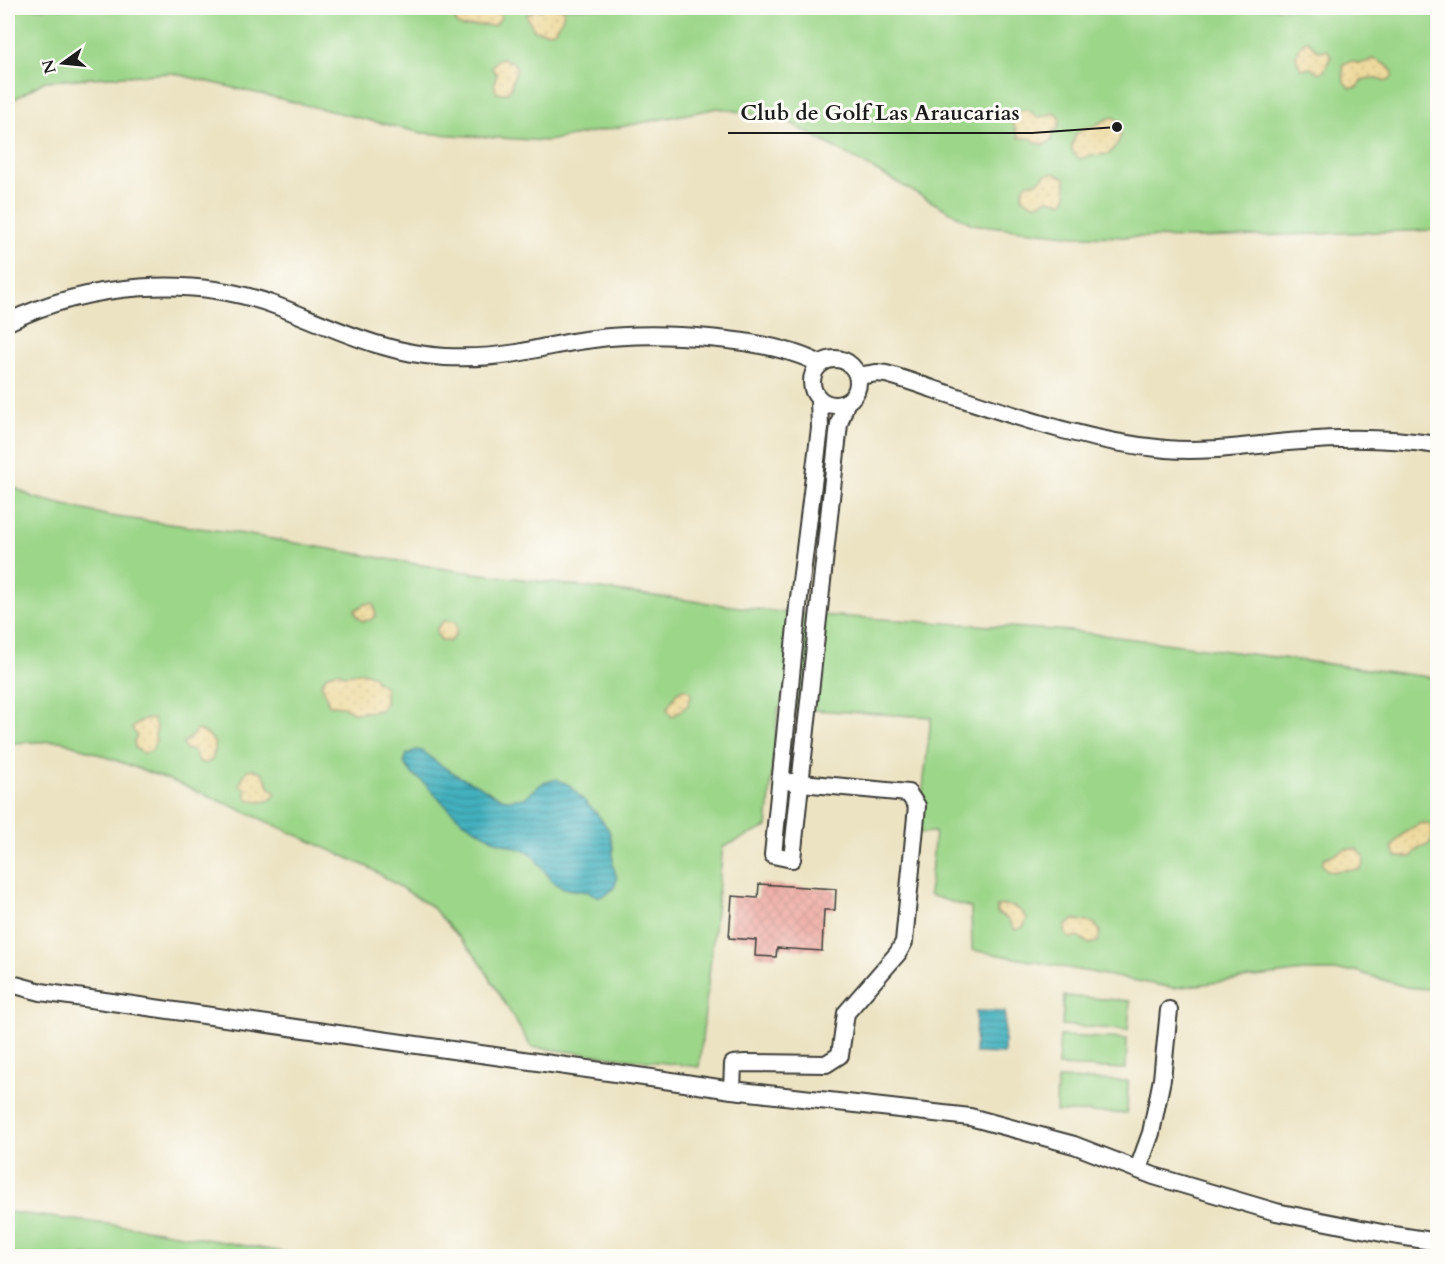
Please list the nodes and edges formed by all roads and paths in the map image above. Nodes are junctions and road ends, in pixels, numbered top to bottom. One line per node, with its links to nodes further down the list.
1 (8, 322): 2 (street)
2 (820, 364): 3 (street); 4 (street)
3 (858, 376): 5 (street); 6 (street)
4 (819, 399): 5 (street); 7 (street)
5 (846, 403): 8 (street)
6 (1437, 445)
7 (798, 606): 8 (street); 9 (street)
8 (819, 609): 10 (street)
9 (780, 781): 10 (street); 10 (street)
10 (800, 783): 13 (street)
11 (8, 982): 13 (street)
12 (1169, 1010): 14 (street)
13 (732, 1090): 14 (street)
14 (1138, 1169): 15 (street)
15 (1437, 1242)

